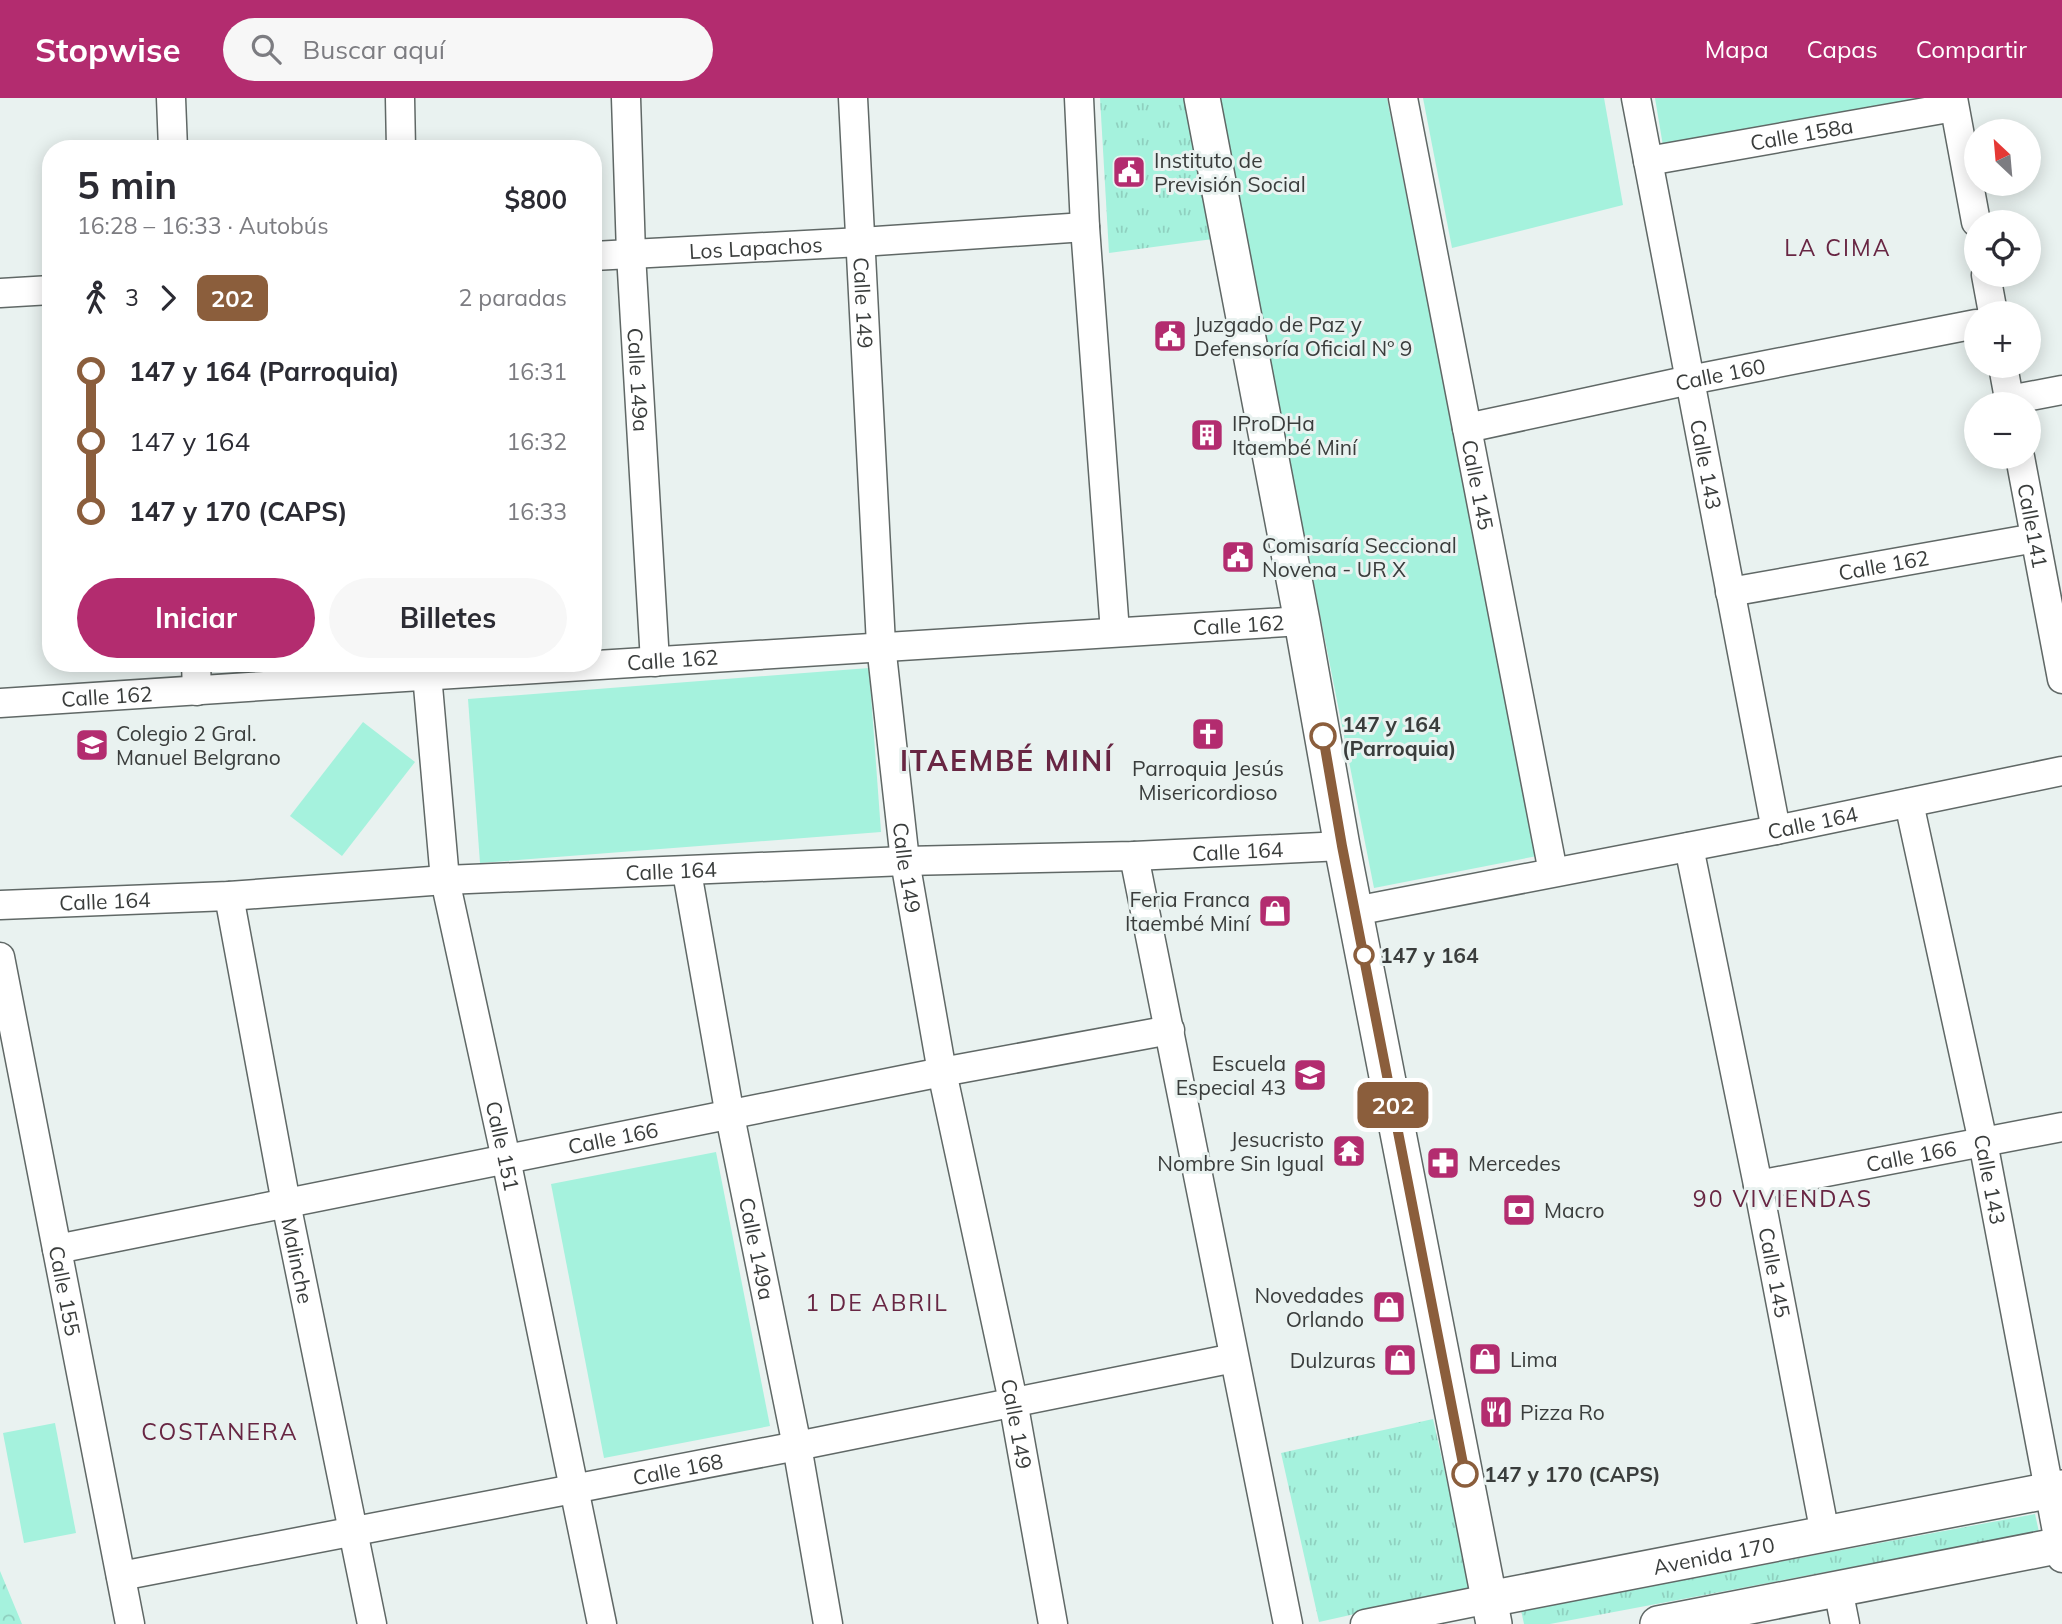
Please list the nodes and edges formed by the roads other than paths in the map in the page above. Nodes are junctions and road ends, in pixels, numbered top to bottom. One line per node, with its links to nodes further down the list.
1 (171, 98): 10 (street)
2 (400, 98): 11 (street)
3 (626, 98): 16 (street, Calle 149a)
4 (853, 98): 15 (street, Calle 149)
5 (1079, 98): 14 (street)
6 (1202, 98): 28 (main road)
7 (1403, 98): 24 (street, Calle 145)
8 (1636, 98): 12 (street, Calle 143)
9 (1953, 102): 12 (street, Calle 158a); 13 (street)
10 (173, 140)
11 (401, 140)
12 (1648, 161): 21 (street, Calle 143)
13 (1974, 210)
14 (1085, 227): 15 (street, Los Lapachos); 29 (street)
15 (861, 242): 16 (street, Los Lapachos); 30 (street, Calle 149)
16 (631, 254): 17 (street, Los Lapachos); 31 (street, Calle 149a)
17 (602, 256)
18 (42, 291): 19 (street)
19 (0, 293)
20 (1964, 326): 21 (street, Calle 160)
21 (1690, 380): 24 (street, Calle 160); 27 (street, Calle 143)
22 (2062, 390): 23 (street)
23 (2041, 395)
24 (1467, 428): 46 (street, Calle 145)
25 (2022, 469): 26 (street, Calle141)
26 (2035, 538): 27 (street, Calle 162); 36 (street, Calle141)
27 (1730, 592): 40 (street, Calle 143)
28 (1302, 621): 29 (street, Calle 162); 41 (main road)
29 (1115, 632): 30 (street, Calle 162)
30 (881, 645): 31 (street, Calle 162); 44 (street, Calle 149)
31 (655, 662): 32 (street, Calle 162)
32 (602, 664)
33 (361, 672): 35 (street, Calle 162)
34 (426, 672): 47 (street, Calle 151)
35 (197, 677): 37 (street, Calle 162)
36 (2062, 679)
37 (0, 703)
38 (2062, 771): 39 (street, Calle 164)
39 (1909, 803): 40 (street, Calle 164); 56 (street, Calle 143)
40 (1776, 830): 42 (street, Calle 164)
41 (1342, 846): 43 (street, Calle 164); 50 (main road)
42 (1689, 847): 46 (street, Calle 164); 58 (street, Calle 145)
43 (1134, 856): 44 (street, Calle 164); 52 (street)
44 (905, 861): 45 (street, Calle 164); 53 (street, Calle 149)
45 (687, 872): 47 (street, Calle 164); 54 (street, Calle 149a)
46 (1553, 872): 50 (street, Calle 164)
47 (445, 880): 48 (street, Calle 164); 57 (street, Calle 151)
48 (229, 896): 49 (street, Calle 164); 59 (street, Malinche)
49 (0, 905)
50 (1355, 911): 71 (main road)
51 (0, 957): 60 (street, Calle 155)
52 (1170, 1030): 53 (street, Calle 166); 61 (street)
53 (942, 1072): 54 (street, Calle 166); 62 (street, Calle 149)
54 (730, 1116): 57 (street, Calle 166); 63 (street, Calle 149a)
55 (2062, 1127): 56 (street, Calle 166)
56 (1983, 1142): 58 (street, Calle 166); 65 (street, Calle 143)
57 (506, 1160): 59 (street, Calle 166); 64 (street, Calle 151)
58 (1758, 1185): 67 (street, Calle 145)
59 (286, 1203): 60 (street, Calle 166); 66 (street, Malinche)
60 (57, 1249): 69 (street, Calle 155)
61 (1234, 1358): 62 (street, Calle 168); 77 (street)
62 (1013, 1401): 63 (street, Calle 168); 76 (street, Calle 149)
63 (797, 1446): 64 (street, Calle 168); 75 (street, Calle 149a)
64 (575, 1488): 66 (street, Calle 168); 74 (street, Calle 151)
65 (2056, 1490): 67 (main road, Avenida 170); 68 (street, Calle 143)
66 (354, 1532): 69 (street, Calle 168); 73 (street, Malinche)
67 (1825, 1534): 71 (main road, Avenida 170)
68 (2061, 1550): 70 (main road)
69 (121, 1576): 72 (street, Calle 155)
70 (1838, 1589): 79 (main road); 80 (street)
71 (1492, 1612): 78 (street, Avenida 170)
72 (130, 1624)
73 (372, 1624)
74 (601, 1624)
75 (828, 1624)
76 (1053, 1624)
77 (1288, 1624)
78 (1365, 1624)
79 (1658, 1624)
80 (1845, 1624)

